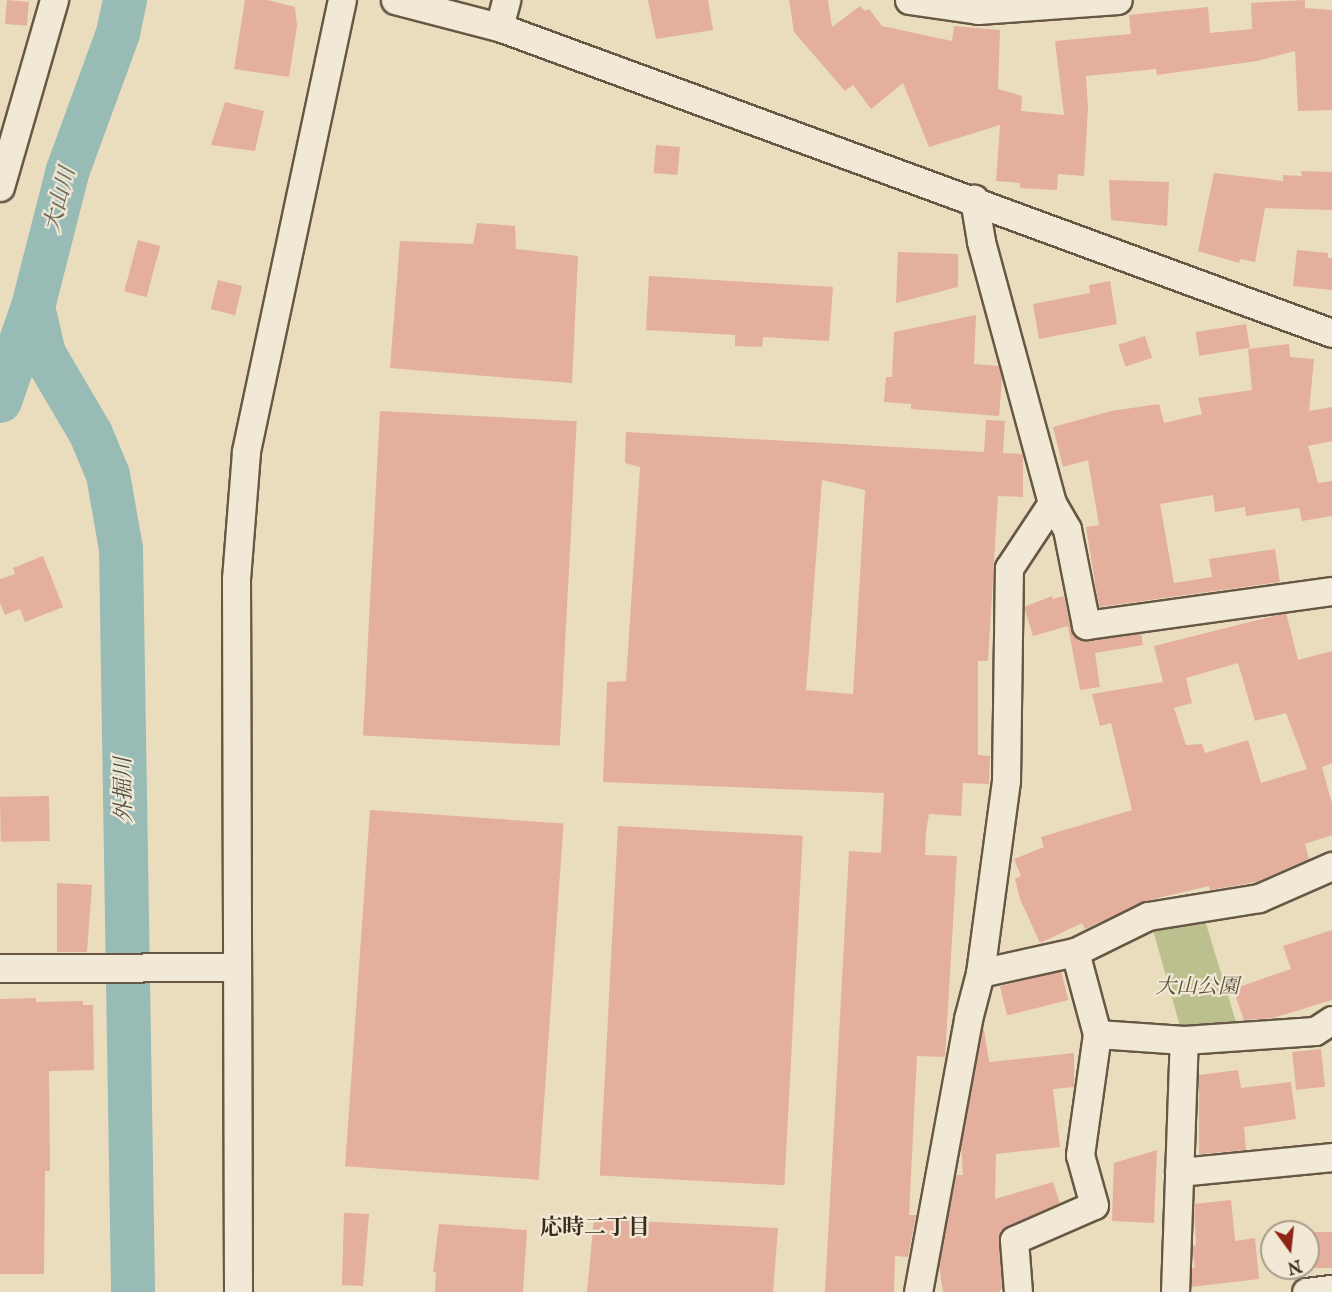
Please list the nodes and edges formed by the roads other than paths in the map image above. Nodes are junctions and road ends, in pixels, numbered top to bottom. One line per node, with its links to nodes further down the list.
1 (54, 0): 9 (street)
2 (342, 0): 16 (street)
3 (395, 0): 8 (street)
4 (506, 0): 8 (street)
5 (909, 0): 7 (street)
6 (1118, 0): 7 (street)
7 (978, 5)
8 (499, 27): 10 (street)
9 (0, 187)
10 (974, 200): 11 (street); 12 (street)
11 (1332, 333)
12 (1052, 503): 13 (street); 18 (street)
13 (1332, 591)
14 (1332, 866): 15 (street)
15 (1075, 952): 18 (street); 20 (street)
16 (237, 967): 17 (street); 25 (street)
17 (0, 968)
18 (980, 973): 26 (street)
19 (1332, 1020): 21 (street)
20 (1097, 1034): 21 (street); 27 (street)
21 (1184, 1040): 23 (street)
22 (1332, 1157): 23 (street)
23 (1179, 1172): 28 (street)
24 (1332, 1289): 29 (street)
25 (238, 1292)
26 (918, 1292)
27 (1018, 1292)
28 (1175, 1292)
29 (1306, 1292)

